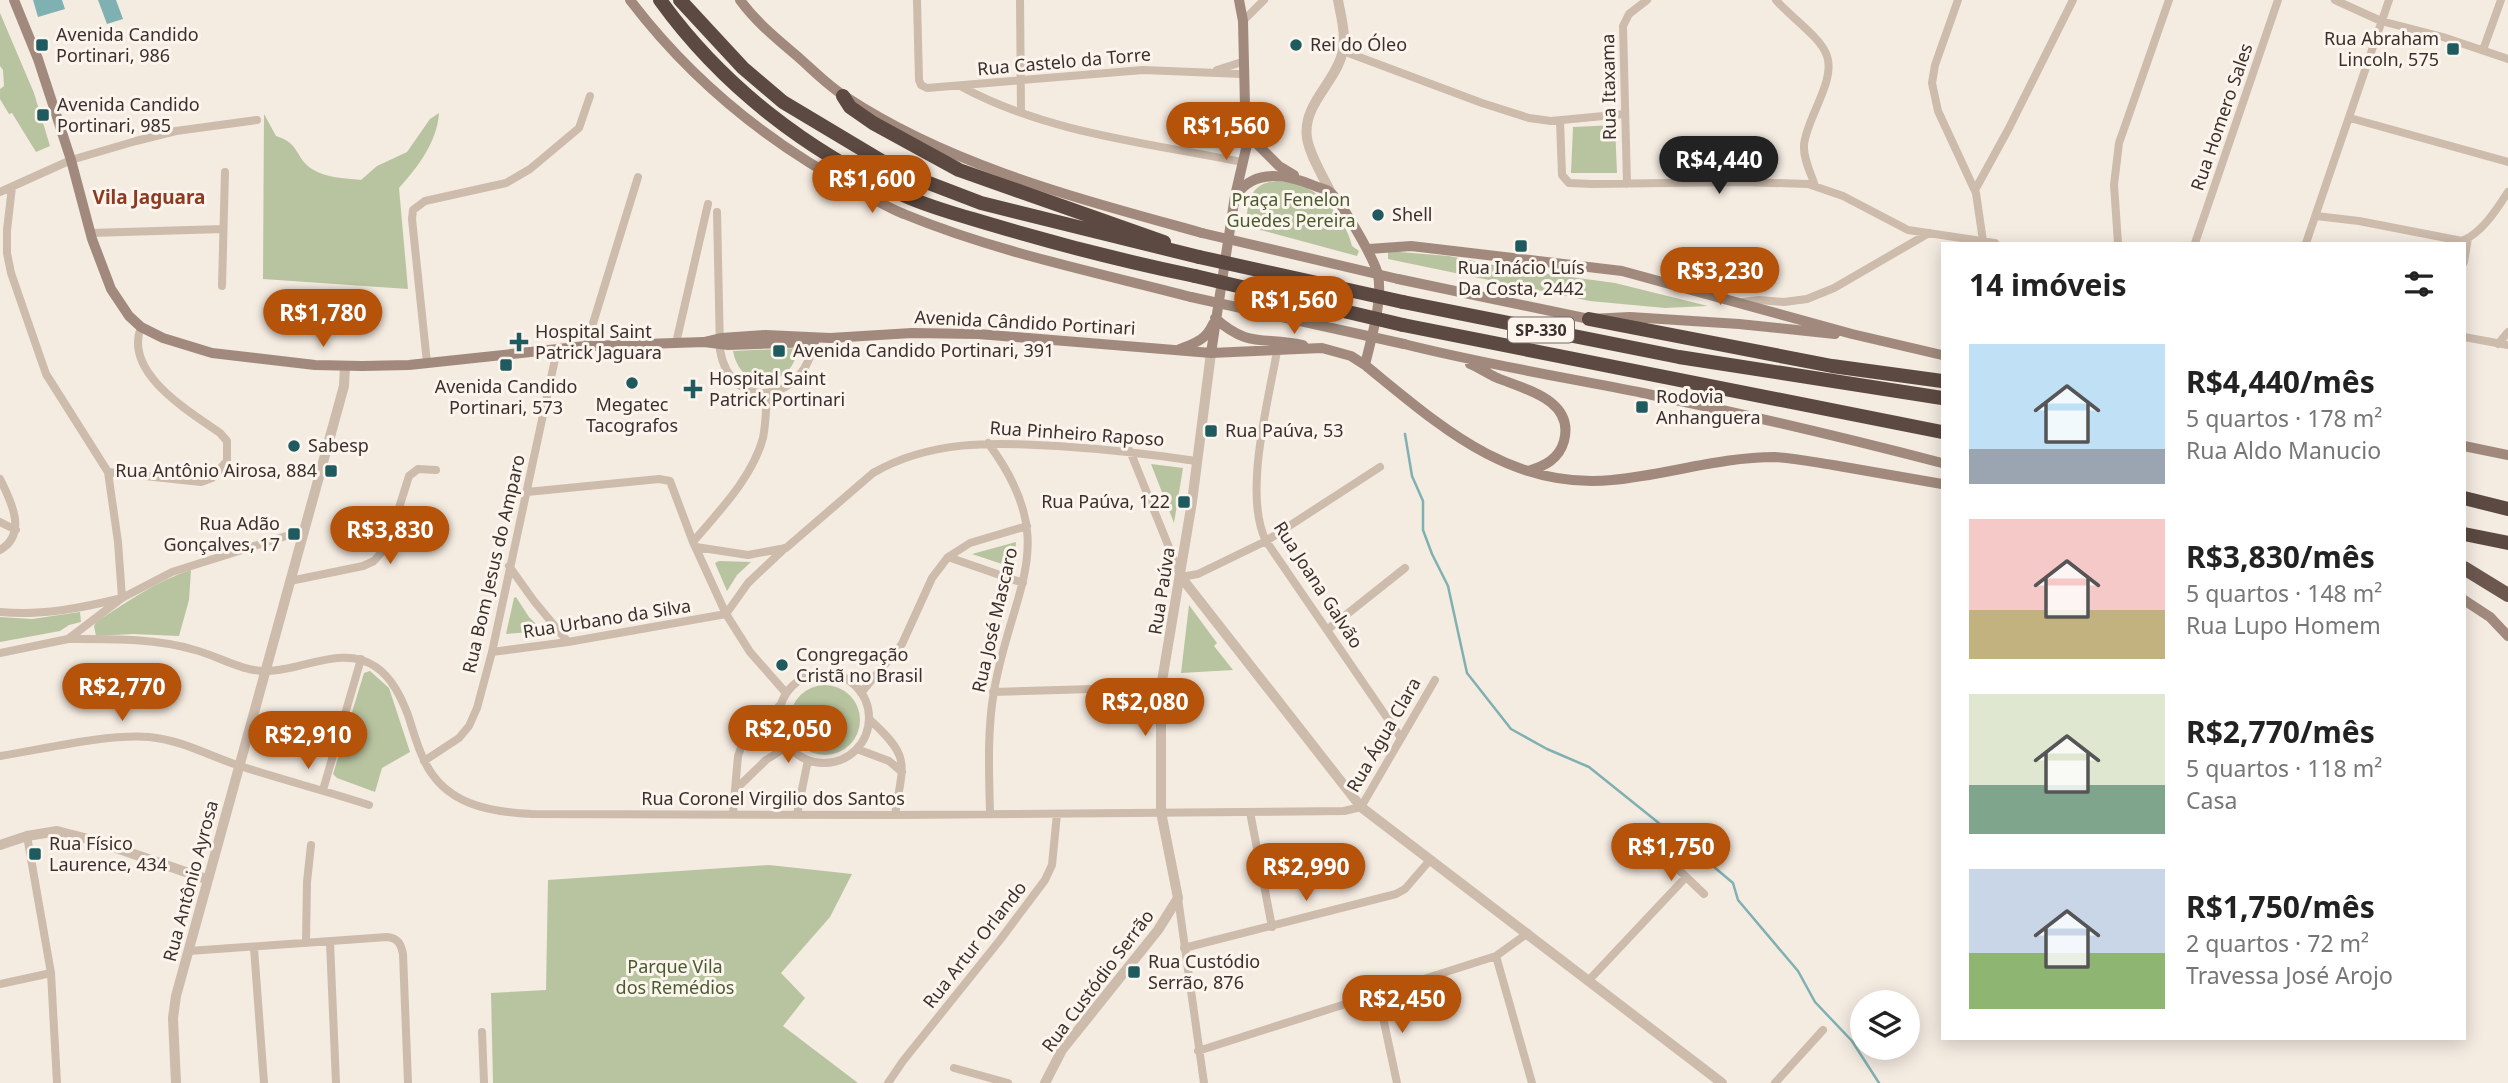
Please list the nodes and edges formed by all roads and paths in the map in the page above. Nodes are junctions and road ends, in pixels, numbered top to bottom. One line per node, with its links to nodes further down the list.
1 (14, 0): 36 (main road, Avenida Cândido Portinari)
2 (630, 0): 88 (main road, bridge)
3 (660, 0): 95 (highway, SP-330, bridge)
4 (680, 0): 65 (highway, SP-330)
5 (740, 0): 29 (main road)
6 (917, 0): 27 (street, Rua Castelo da Torre)
7 (1020, 0): 26 (street)
8 (1239, 0): 20 (main road)
9 (1264, 0): 20 (street)
10 (1338, 0): 23 (street)
11 (1647, 0): 31 (street, Rua Itaxama)
12 (1776, 0): 44 (street)
13 (1958, 0): 45 (street)
14 (2073, 0): 45 (street)
15 (2169, 0): 60 (street)
16 (2278, 0): 61 (street, Rua Homero Sales)
17 (2335, 0): 21 (street)
18 (2389, 0): 21 (street)
19 (2501, 0): 22 (street)
20 (1243, 21): 25 (main road)
21 (2381, 21): 22 (street); 32 (street)
22 (2483, 50): 24 (street)
23 (1343, 51): 34 (street); 48 (street)
24 (2508, 59)
25 (1242, 68): 26 (street, Rua Castelo da Torre); 35 (main road)
26 (1021, 80): 27 (street, Rua Castelo da Torre); 30 (street)
27 (962, 86): 30 (street)
28 (590, 96): 89 (street)
29 (844, 96): 65 (highway); 70 (main road, bridge)
30 (1021, 112): 37 (street)
31 (1625, 114): 34 (street); 42 (street, Rua Itaxama)
32 (2350, 118): 38 (street); 52 (street)
33 (257, 120): 36 (street)
34 (1560, 121): 42 (street)
35 (1249, 136): 37 (main road); 41 (main road)
36 (71, 160): 43 (street); 54 (main road, Avenida Cândido Portinari)
37 (1242, 162): 49 (main road)
38 (2508, 162)
39 (225, 172): 53 (street)
40 (638, 177): 81 (street)
41 (1297, 177): 48 (main road); 49 (main road)
42 (1627, 184): 44 (street)
43 (12, 187): 46 (street); 105 (street)
44 (1815, 187): 55 (street)
45 (1975, 190): 58 (street)
46 (0, 192)
47 (2508, 192): 56 (street)
48 (1331, 193): 63 (main road)
49 (1235, 196): 69 (main road)
50 (708, 204): 78 (street)
51 (717, 212): 77 (street)
52 (2316, 216): 56 (street); 62 (street)
53 (223, 229): 54 (street); 66 (street)
54 (90, 233): 72 (main road, Avenida Cândido Portinari)
55 (1929, 233): 57 (street); 67 (street)
56 (2468, 238): 64 (street)
57 (1970, 241): 58 (street)
58 (1983, 241): 59 (street)
59 (1989, 242)
60 (2118, 242)
61 (2196, 242)
62 (2306, 242)
63 (1369, 249): 68 (main road); 90 (main road)
64 (2466, 250)
65 (1196, 256): 94 (highway, SP-330, bridge)
66 (222, 286)
67 (1807, 299): 68 (street); 71 (street)
68 (1742, 302): 71 (main road)
69 (1215, 318): 82 (main road, Avenida Cândido Portinari); 84 (main road); 86 (main road)
70 (1589, 319): 74 (main road); 92 (highway)
71 (1796, 319): 74 (main road)
72 (141, 327): 91 (main road, Avenida Cândido Portinari); 105 (street)
73 (2508, 332): 79 (street)
74 (1852, 334): 87 (main road)
75 (2466, 337): 79 (street)
76 (814, 339): 77 (main road, Avenida Cândido Portinari); 84 (main road, Avenida Cândido Portinari); 93 (street)
77 (721, 341): 78 (main road, Avenida Cândido Portinari); 93 (street)
78 (676, 342): 81 (main road, Avenida Cândido Portinari)
79 (2498, 344): 80 (street)
80 (2508, 345)
81 (586, 346): 83 (main road, Avenida Cândido Portinari)
82 (1313, 348): 85 (main road, Avenida Cândido Portinari); 90 (main road, Avenida Cândido Portinari)
83 (557, 350): 89 (main road, Avenida Cândido Portinari); 108 (street, Rua Bom Jesus do Amparo)
84 (1175, 351): 86 (main road, Avenida Cândido Portinari)
85 (1277, 351): 86 (main road, Avenida Cândido Portinari); 116 (street, Rua Joana Galvão)
86 (1211, 353): 100 (street, Rua Paúva)
87 (1941, 355)
88 (1459, 358): 101 (main road); 104 (main road)
89 (427, 363): 91 (main road, Avenida Cândido Portinari)
90 (1365, 365): 104 (main road, Avenida Cândido Portinari)
91 (345, 366): 114 (street, Rua Antônio Ayrosa)
92 (1941, 381)
93 (767, 394): 118 (street)
94 (1941, 398)
95 (1941, 432)
96 (988, 443): 98 (street, Rua Pinheiro Raposo); 112 (street, Rua José Mascaro); 119 (street, Rua Pinheiro Raposo)
97 (2466, 446): 99 (main road)
98 (1130, 451): 100 (street, Rua Pinheiro Raposo); 125 (street)
99 (2508, 454)
100 (1196, 461): 125 (street, Rua Paúva)
101 (1941, 463)
102 (1380, 467): 116 (street)
103 (436, 470): 126 (street)
104 (1528, 471): 107 (main road, Avenida Cândido Portinari)
105 (108, 472): 129 (street)
106 (0, 479): 113 (street)
107 (1941, 484)
108 (527, 492): 118 (street); 122 (street, Rua Bom Jesus do Amparo)
109 (2466, 498): 110 (highway)
110 (2508, 509)
111 (0, 522): 113 (street)
112 (1027, 526): 121 (street); 127 (street, Rua José Mascaro)
113 (16, 530): 120 (street)
114 (304, 530): 126 (street, Rua Antônio Ayrosa); 129 (street)
115 (2466, 534): 117 (highway)
116 (1266, 541): 125 (street); 133 (street, Rua Joana Galvão)
117 (2508, 543)
118 (695, 545): 119 (street); 132 (street)
119 (786, 548): 132 (street, Rua Pinheiro Raposo)
120 (0, 550)
121 (948, 557): 127 (street); 145 (street)
122 (509, 566): 136 (street); 137 (street, Rua Bom Jesus do Amparo)
123 (1405, 568): 133 (street)
124 (2466, 569): 128 (highway)
125 (1181, 577): 142 (street, Rua Paúva); 159 (street)
126 (290, 581): 140 (street, Rua Antônio Ayrosa)
127 (1023, 583): 143 (street, Rua José Mascaro)
128 (2508, 595)
129 (122, 598): 131 (street); 135 (street)
130 (2466, 601): 134 (main road)
131 (0, 612)
132 (726, 614): 136 (street, Rua Urbano da Silva); 144 (street)
133 (1327, 630): 148 (street, Rua Joana Galvão)
134 (2508, 636)
135 (68, 639): 138 (street); 140 (street)
136 (568, 642): 137 (street, Rua Urbano da Silva)
137 (492, 652): 153 (street, Rua Bom Jesus do Amparo)
138 (0, 653)
139 (361, 659): 140 (street); 153 (street, Rua Coronel Virgilio dos Santos); 157 (street)
140 (266, 671): 154 (street, Rua Antônio Ayrosa)
141 (1435, 680): 148 (street, Rua Água Clara)
142 (1161, 687): 143 (street); 162 (street, Rua Paúva)
143 (993, 692): 164 (street, Rua José Mascaro)
144 (786, 693): 145 (street); 146 (street)
145 (861, 693): 147 (street)
146 (780, 705): 149 (street); 156 (street)
147 (869, 719): 150 (street); 155 (street)
148 (1401, 738): 159 (street, Rua Água Clara)
149 (788, 746): 152 (street); 156 (street)
150 (857, 749): 152 (street); 155 (street)
151 (0, 757): 154 (street)
152 (808, 760): 163 (street)
153 (424, 761): 161 (street, Rua Coronel Virgilio dos Santos)
154 (238, 765): 157 (street); 173 (street, Rua Antônio Ayrosa)
155 (901, 772): 166 (street)
156 (736, 789): 161 (street)
157 (323, 790): 158 (street)
158 (369, 805)
159 (1360, 807): 160 (street, Rua Coronel Virgilio dos Santos); 171 (street)
160 (1250, 812): 162 (street, Rua Coronel Virgilio dos Santos); 176 (street)
161 (733, 813): 163 (street, Rua Coronel Virgilio dos Santos)
162 (1161, 813): 165 (street, Rua Coronel Virgilio dos Santos); 175 (street, Rua Paúva)
163 (797, 814): 166 (street, Rua Coronel Virgilio dos Santos)
164 (989, 814): 165 (street, Rua Coronel Virgilio dos Santos); 166 (street, Rua Coronel Virgilio dos Santos)
165 (1057, 814): 198 (street, Rua Artur Orlando)
166 (895, 815)
167 (27, 836): 168 (street); 173 (street); 184 (street)
168 (0, 845)
169 (311, 845): 179 (street)
170 (1659, 851): 172 (street)
171 (1430, 860): 176 (street); 177 (street)
172 (1686, 877): 174 (street); 185 (street)
173 (206, 879): 182 (street, Rua Antônio Ayrosa)
174 (1704, 894)
175 (1178, 898): 181 (street, Rua Paúva); 200 (street, Rua Custódio Serrão)
176 (1272, 927): 181 (street)
177 (1528, 933): 183 (street); 185 (street)
178 (330, 942): 179 (street); 195 (street); 196 (street)
179 (306, 943): 180 (street)
180 (254, 948): 182 (street); 194 (street)
181 (1184, 948): 190 (street, Rua Paúva)
182 (189, 951): 193 (street, Rua Antônio Ayrosa)
183 (1496, 957): 187 (street); 203 (street)
184 (51, 973): 186 (street); 192 (street)
185 (1590, 980): 204 (street)
186 (0, 984)
187 (1378, 994): 190 (street); 202 (street)
188 (1823, 1030): 205 (street)
189 (482, 1032): 197 (street)
190 (1198, 1051): 201 (street, Rua Paúva)
191 (954, 1068): 199 (street)
192 (57, 1083)
193 (176, 1083)
194 (264, 1083)
195 (336, 1083)
196 (408, 1083)
197 (484, 1083)
198 (888, 1083)
199 (1008, 1083)
200 (1045, 1083)
201 (1204, 1083)
202 (1397, 1083)
203 (1532, 1083)
204 (1722, 1083)
205 (1775, 1083)

